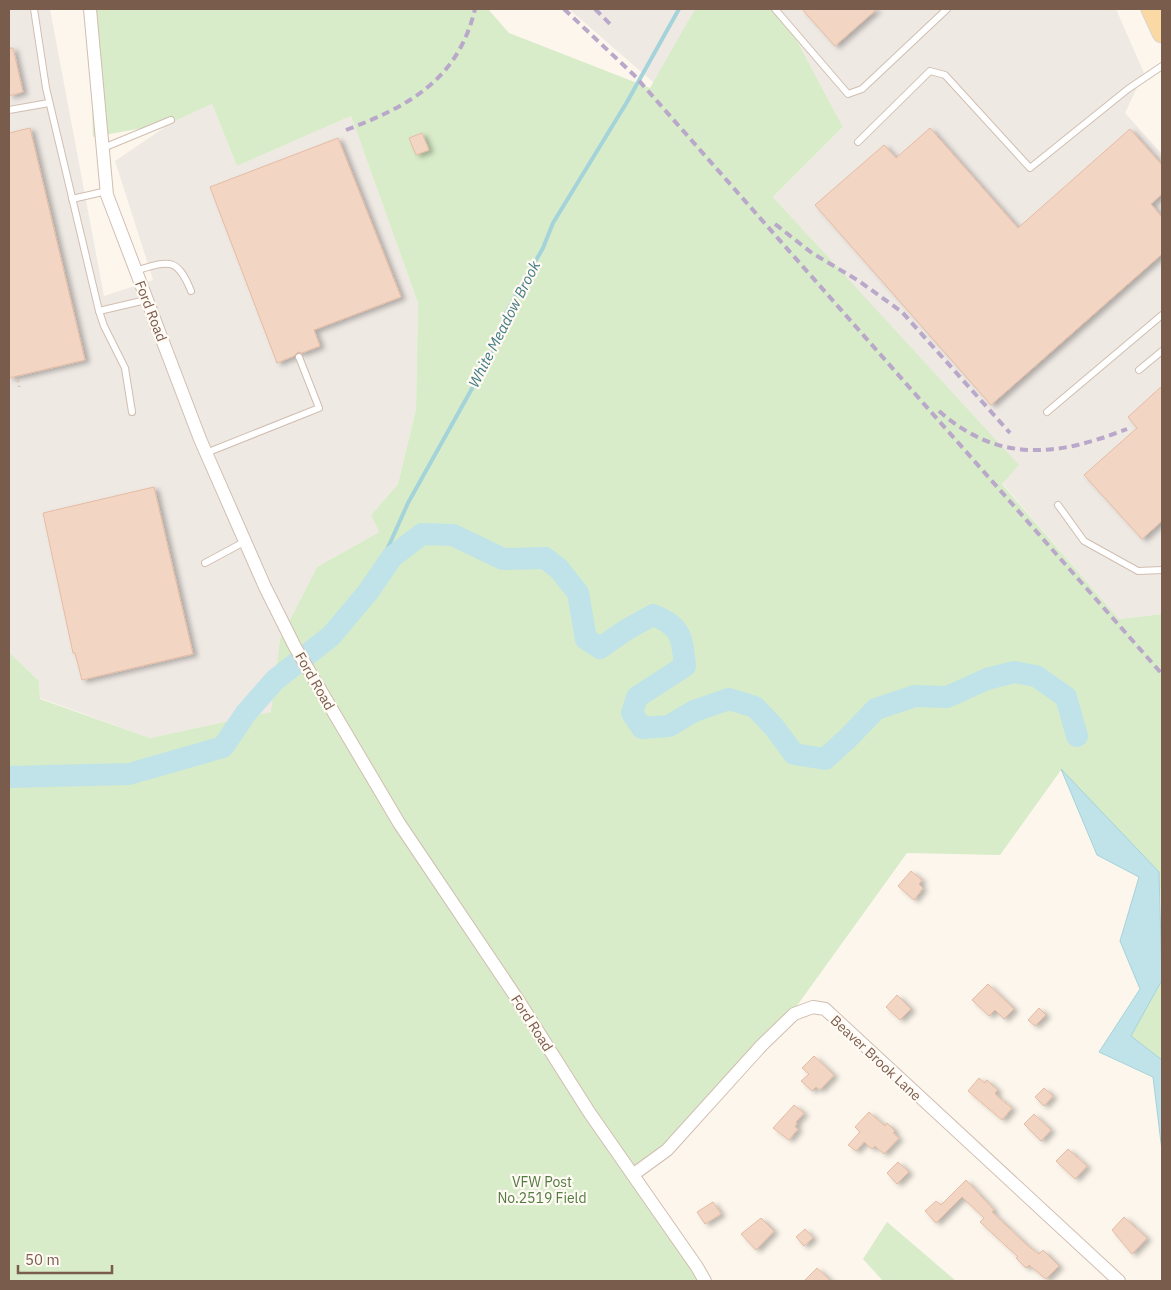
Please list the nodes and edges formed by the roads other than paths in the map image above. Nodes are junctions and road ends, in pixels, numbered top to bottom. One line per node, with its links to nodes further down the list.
1 (34, 9): 8 (lane)
2 (90, 9): 12 (street, Ford Road)
3 (775, 9): 4 (lane)
4 (947, 9)
5 (1151, 9): 6 (main road)
6 (1162, 33)
7 (1162, 66): 11 (lane)
8 (49, 102): 9 (lane); 14 (lane)
9 (9, 110)
10 (171, 120): 12 (lane)
11 (858, 142)
12 (103, 148): 13 (street, Ford Road)
13 (107, 191): 14 (lane); 15 (street, Ford Road)
14 (72, 199): 18 (lane)
15 (135, 271): 16 (lane); 17 (street, Ford Road)
16 (191, 291)
17 (146, 300): 18 (lane); 25 (street, Ford Road)
18 (99, 310): 23 (lane)
19 (1162, 315): 24 (lane)
20 (1162, 351): 22 (lane)
21 (299, 357): 25 (lane)
22 (1139, 370)
23 (132, 412)
24 (1047, 412)
25 (206, 453): 27 (street, Ford Road)
26 (1058, 506): 29 (lane)
27 (244, 542): 28 (lane); 30 (street, Ford Road)
28 (205, 563)
29 (1162, 570)
30 (634, 1174): 31 (street, Ford Road); 32 (street, Beaver Brook Lane)
31 (705, 1281)
32 (1119, 1281)

